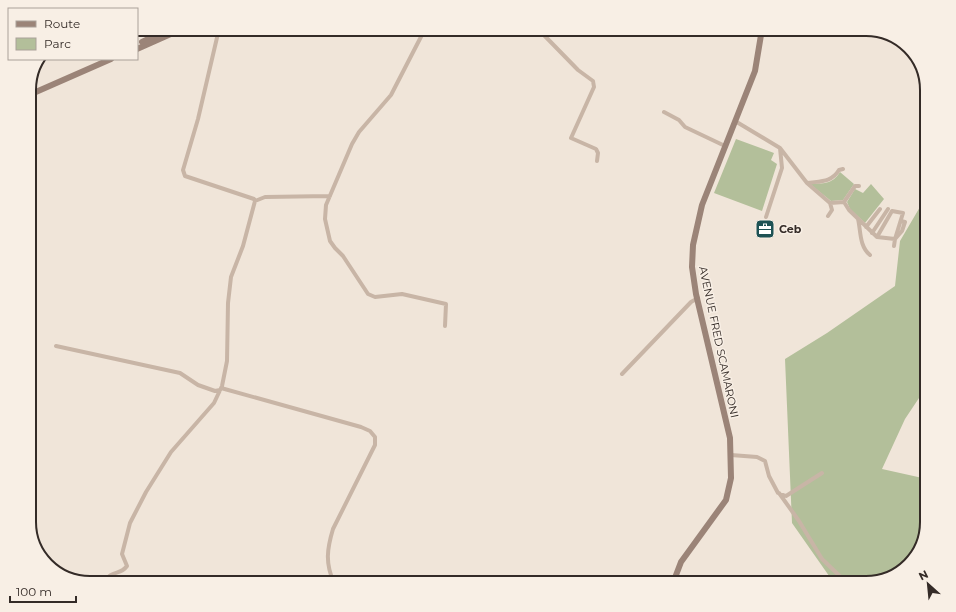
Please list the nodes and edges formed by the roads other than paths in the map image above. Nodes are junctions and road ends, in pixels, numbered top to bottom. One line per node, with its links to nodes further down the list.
1 (155, 36): 7 (main road)
2 (166, 36): 8 (main road)
3 (217, 36): 20 (street)
4 (421, 36): 19 (street)
5 (545, 36): 15 (street)
6 (761, 36): 12 (main road, AVENUE FRED SCAMARONI)
7 (138, 44)
8 (138, 49)
9 (108, 60): 10 (main road)
10 (36, 92)
11 (664, 112): 13 (street)
12 (735, 121): 13 (main road, AVENUE FRED SCAMARONI); 14 (street)
13 (725, 146): 34 (main road, AVENUE FRED SCAMARONI)
14 (780, 148): 17 (street); 26 (street)
15 (597, 162)
16 (843, 170): 17 (street)
17 (806, 183): 22 (street)
18 (859, 186): 21 (street)
19 (330, 196): 20 (street); 35 (street)
20 (255, 201): 38 (street)
21 (844, 202): 22 (street); 27 (street)
22 (830, 203): 25 (street)
23 (880, 209): 28 (street)
24 (888, 209): 29 (street)
25 (828, 216)
26 (766, 217)
27 (857, 218): 28 (street); 33 (street)
28 (866, 227): 29 (street)
29 (872, 233): 30 (street)
30 (877, 237): 31 (street); 31 (street)
31 (895, 240): 32 (street)
32 (894, 246)
33 (870, 255)
34 (698, 298): 37 (street); 39 (main road, AVENUE FRED SCAMARONI)
35 (445, 326)
36 (56, 346): 38 (street)
37 (622, 374)
38 (220, 389): 42 (street); 43 (street)
39 (731, 455): 41 (street); 44 (main road, AVENUE FRED SCAMARONI)
40 (822, 473): 41 (street)
41 (778, 493): 45 (street)
42 (107, 576)
43 (332, 576)
44 (675, 576)
45 (840, 576)

